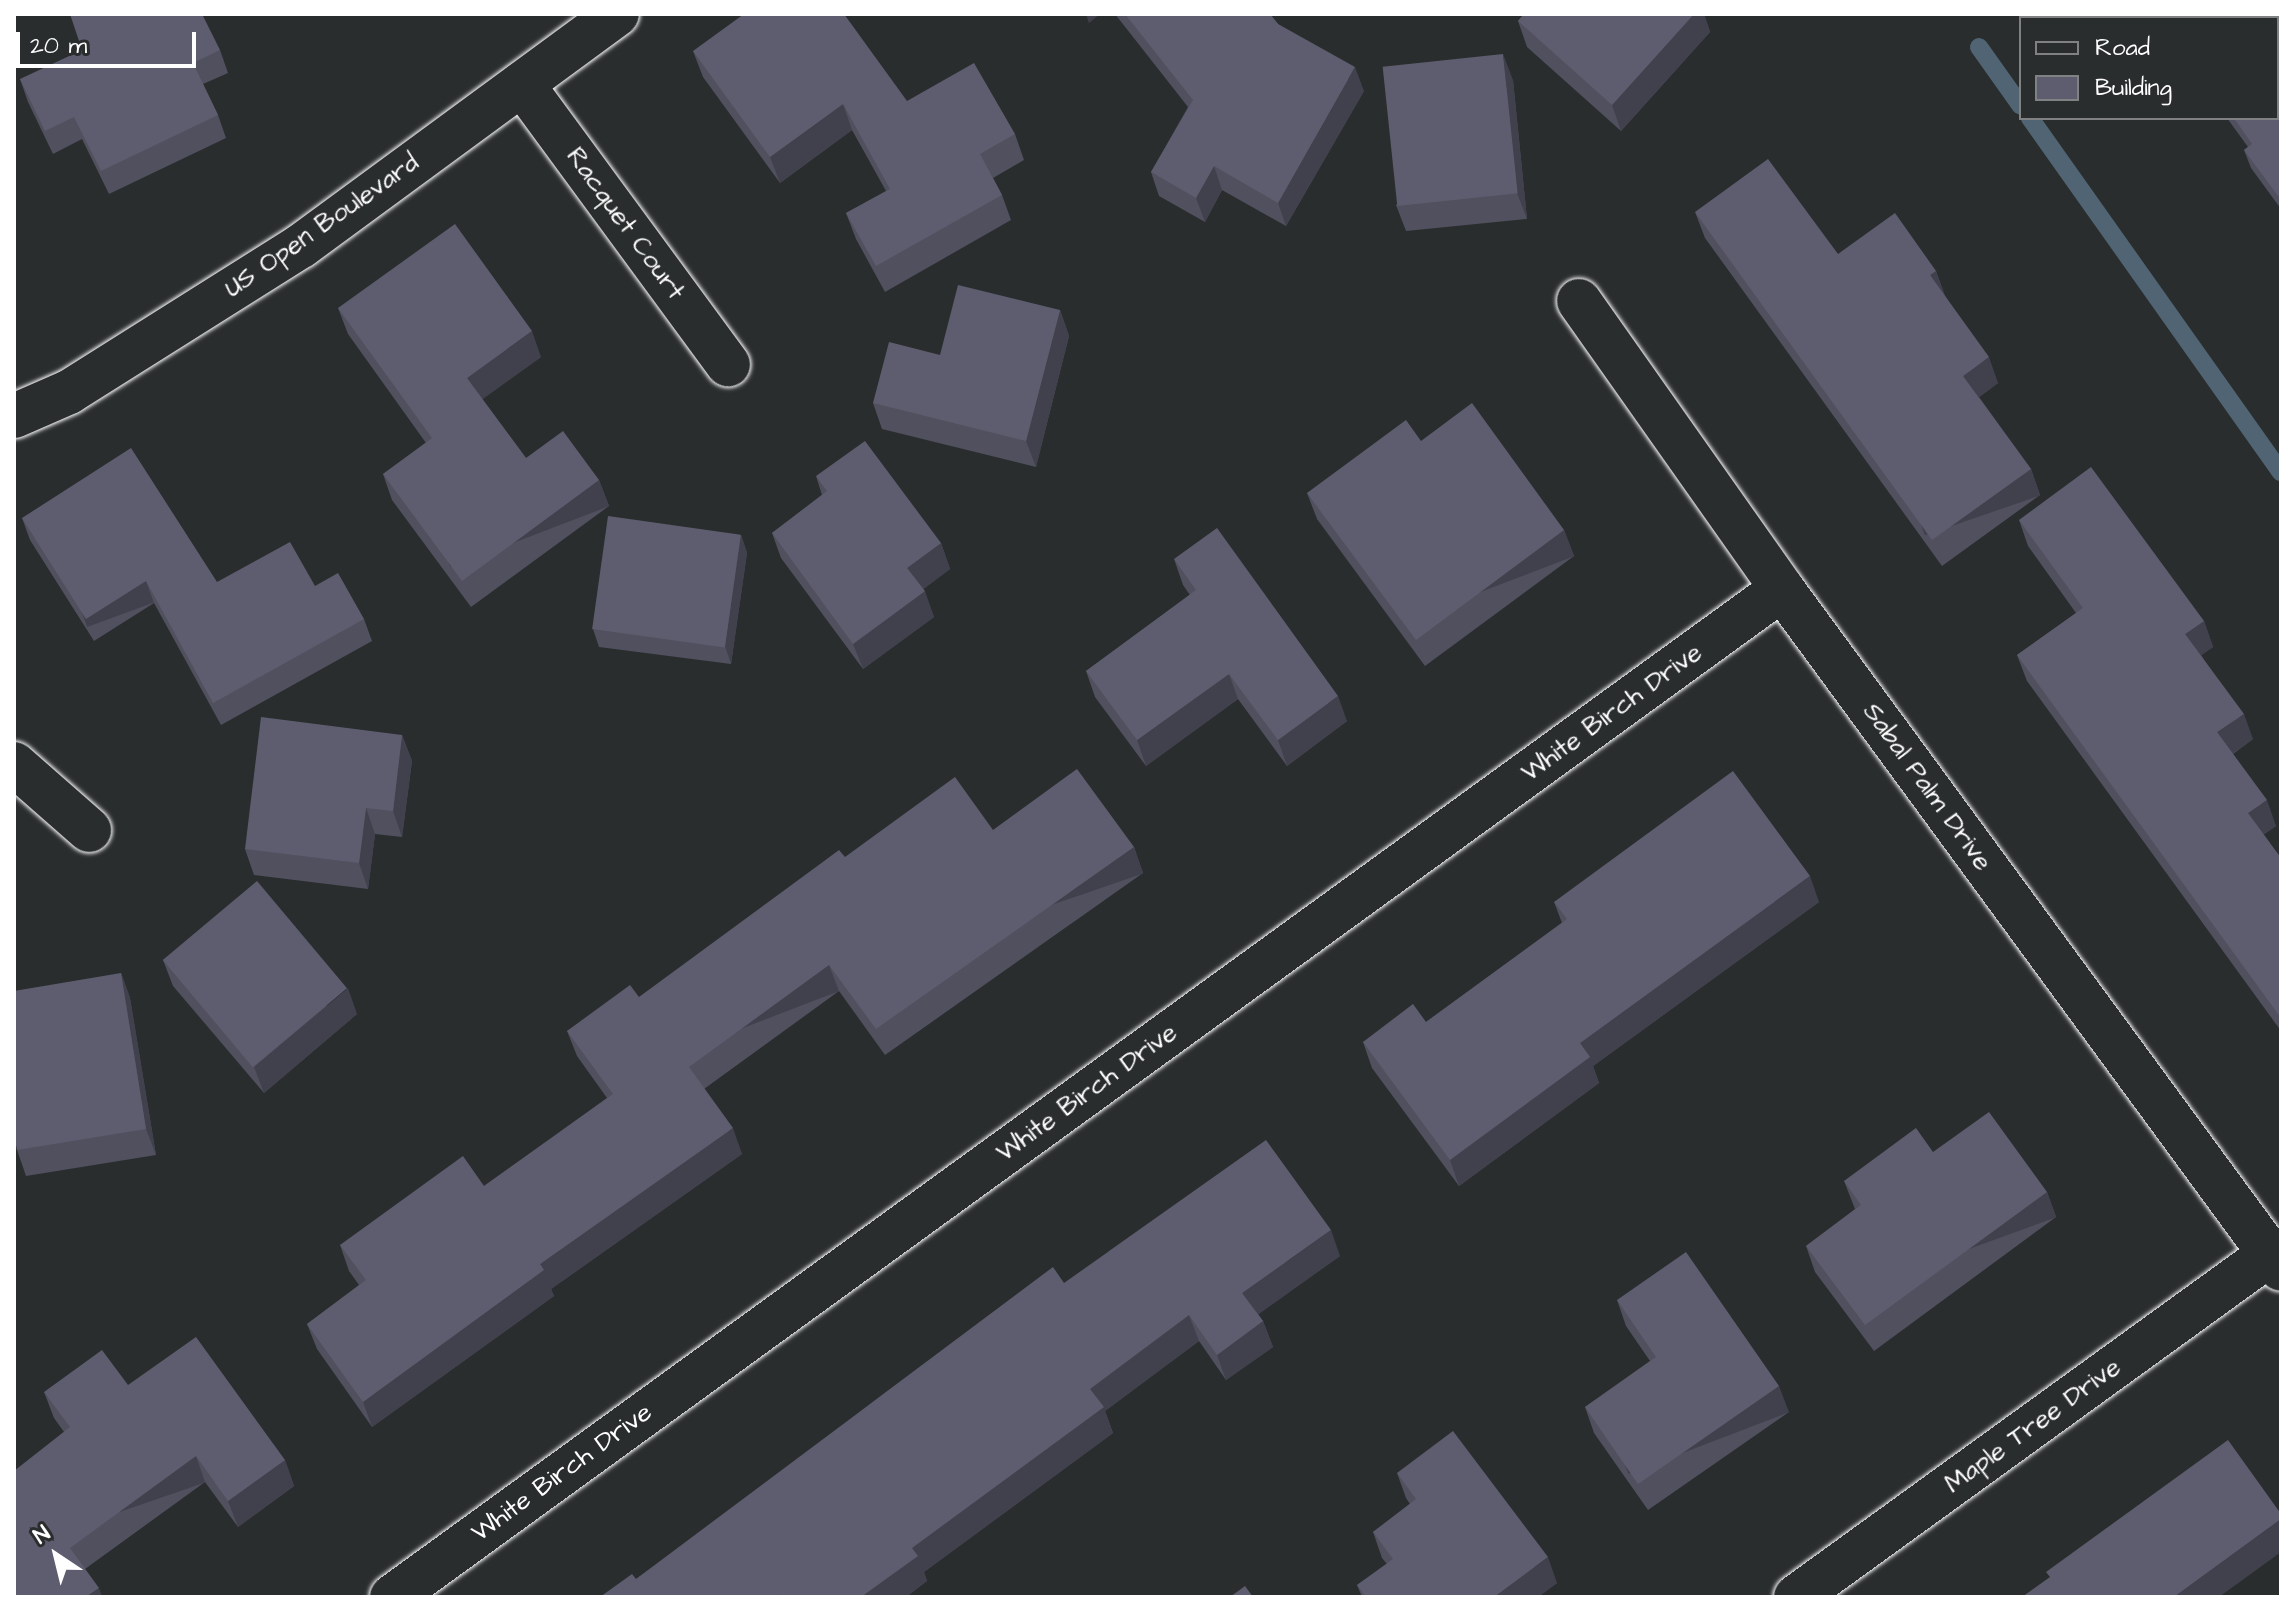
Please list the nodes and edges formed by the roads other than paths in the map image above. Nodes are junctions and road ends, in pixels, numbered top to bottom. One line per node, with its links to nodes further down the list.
1 (617, 14): 2 (street, US Open Boulevard)
2 (522, 84): 4 (street, Racquet Court); 5 (street, US Open Boulevard)
3 (1579, 301): 6 (street, Sabal Palm Drive)
4 (728, 364)
5 (14, 416)
6 (1782, 589): 9 (street, Sabal Palm Drive); 10 (street, White Birch Drive)
7 (14, 764): 8 (street)
8 (89, 830)
9 (2276, 1262): 11 (street, Maple Tree Drive)
10 (392, 1597)
11 (1796, 1597)

